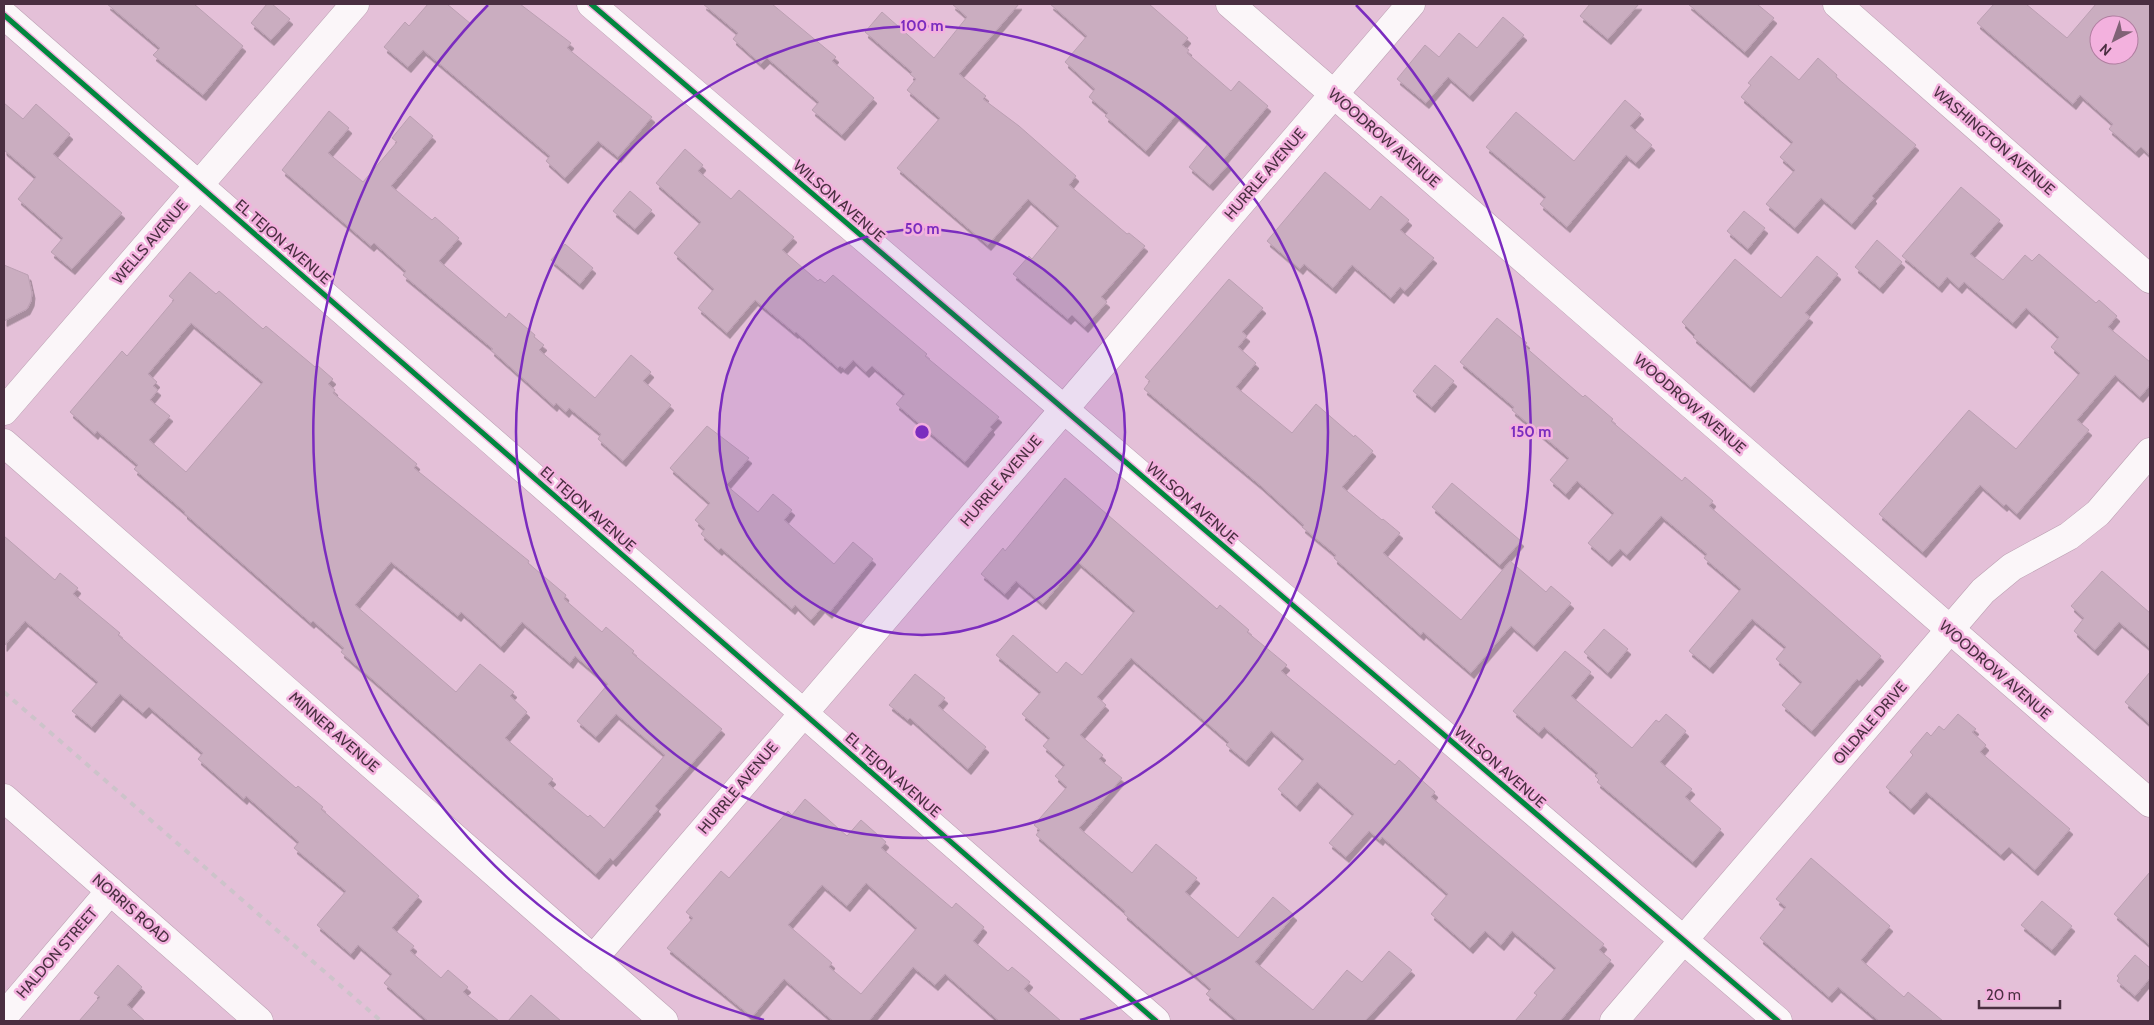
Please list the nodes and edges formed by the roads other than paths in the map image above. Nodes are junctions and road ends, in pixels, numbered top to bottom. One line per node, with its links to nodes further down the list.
1 (355, 4): 8 (street, WELLS AVENUE)
2 (591, 4): 10 (street, WILSON AVENUE)
3 (1230, 4): 7 (street, WOODROW AVENUE)
4 (1411, 4): 7 (street, HURRLE AVENUE)
5 (1837, 4): 9 (street, WASHINGTON AVENUE)
6 (4, 15): 8 (street, EL TEJON AVENUE)
7 (1334, 94): 10 (street, HURRLE AVENUE); 14 (street, WOODROW AVENUE)
8 (199, 185): 11 (street, WELLS AVENUE); 15 (street, EL TEJON AVENUE)
9 (2150, 279)
10 (1063, 409): 15 (street, HURRLE AVENUE); 19 (street, WILSON AVENUE)
11 (4, 411)
12 (4, 444): 20 (street, MINNER AVENUE)
13 (2150, 452): 14 (street, OILDALE DRIVE)
14 (1949, 630): 17 (street, WOODROW AVENUE); 19 (street, OILDALE DRIVE)
15 (802, 712): 20 (street, HURRLE AVENUE); 24 (street, EL TEJON AVENUE)
16 (4, 798): 18 (street, NORRIS ROAD)
17 (2150, 803)
18 (110, 891): 21 (street, HALDON STREET); 22 (street, NORRIS ROAD)
19 (1684, 940): 25 (street, OILDALE DRIVE); 26 (street, WILSON AVENUE)
20 (593, 959): 23 (street, MINNER AVENUE)
21 (4, 1016)
22 (259, 1021)
23 (664, 1021)
24 (1156, 1021)
25 (1614, 1021)
26 (1778, 1021)

